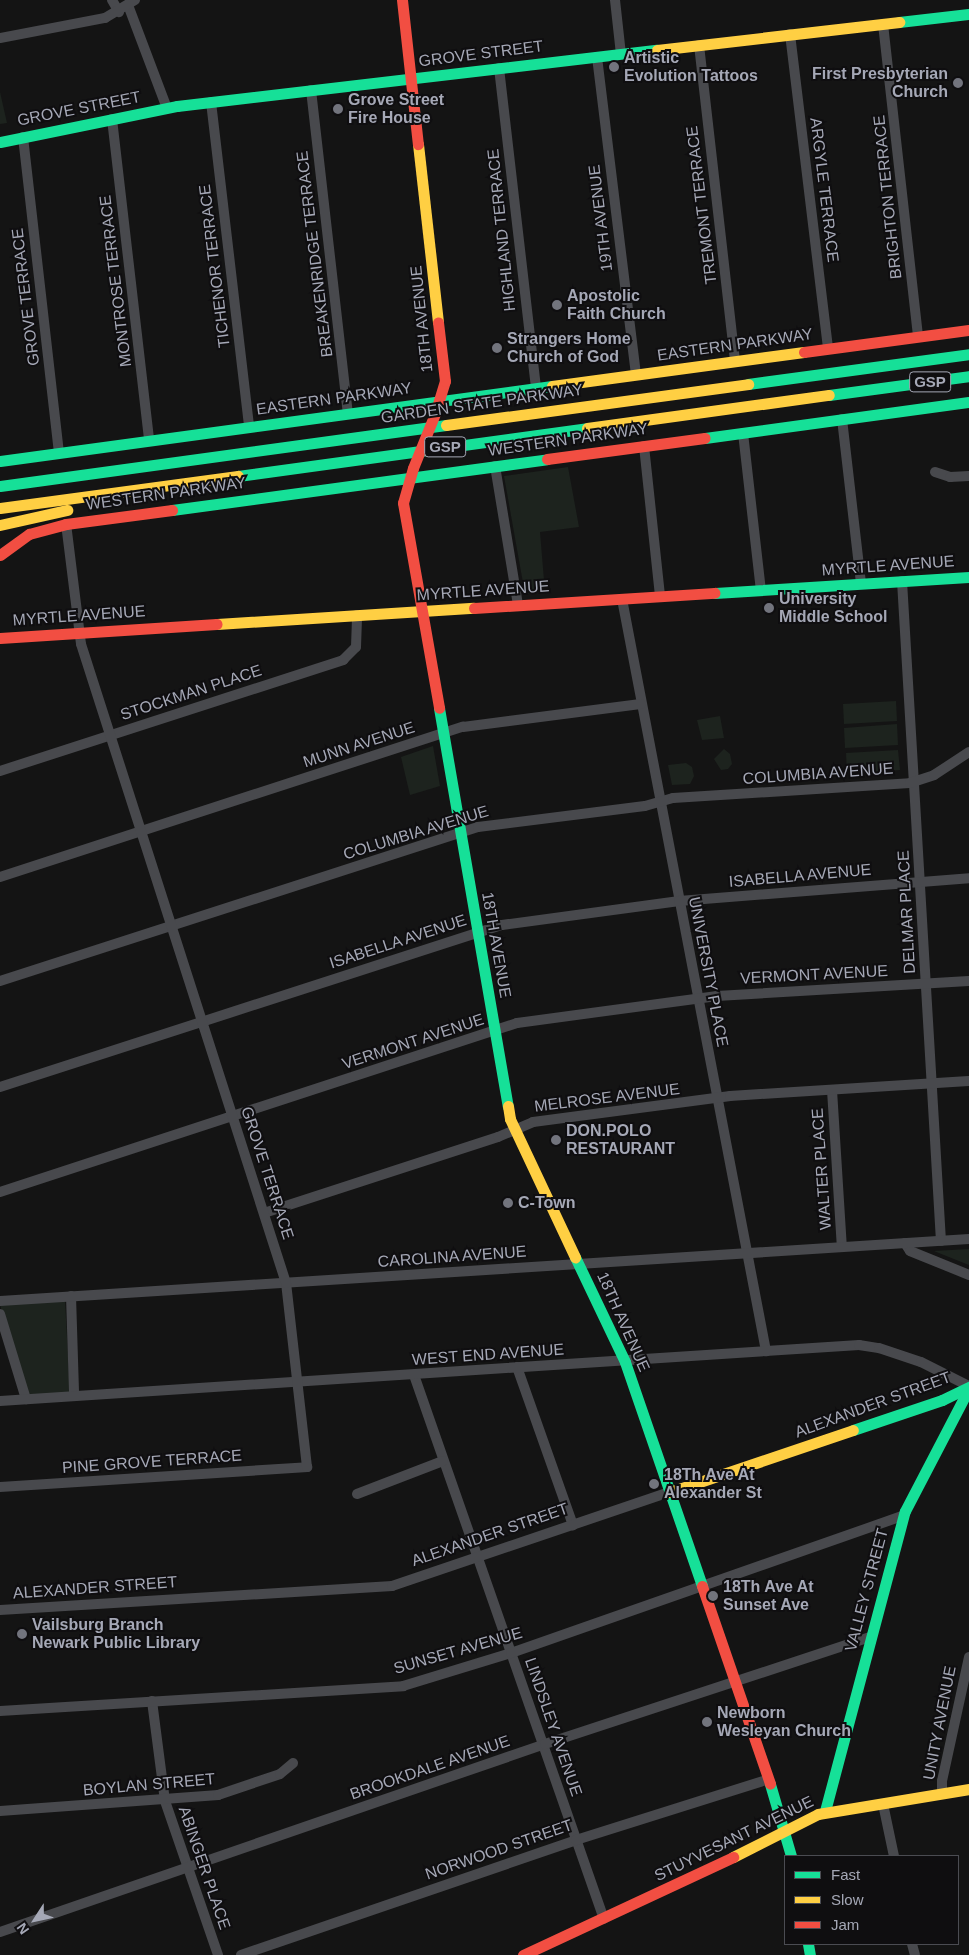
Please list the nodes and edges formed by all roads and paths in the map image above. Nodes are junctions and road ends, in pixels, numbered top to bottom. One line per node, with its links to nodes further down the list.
1 (112, 0): 5 (street)
2 (402, 0): 14 (main road, 18TH AVENUE)
3 (615, 0): 11 (street)
4 (132, 2): 5 (street); 17 (street)
5 (119, 12): 9 (street)
6 (969, 14): 7 (main road, GROVE STREET)
7 (883, 24): 8 (main road, GROVE STREET); 22 (street, BRIGHTON TERRACE)
8 (790, 34): 10 (main road, GROVE STREET); 23 (street, ARGYLE TERRACE)
9 (0, 38)
10 (699, 45): 11 (main road, GROVE STREET); 25 (street, TREMONT TERRACE)
11 (621, 54): 12 (main road, GROVE STREET)
12 (597, 57): 13 (main road, GROVE STREET); 26 (street, 19TH AVENUE)
13 (499, 68): 14 (main road, GROVE STREET); 28 (street, HIGHLAND TERRACE)
14 (411, 79): 15 (main road, GROVE STREET); 30 (main road, 18TH AVENUE)
15 (310, 90): 16 (main road, GROVE STREET); 31 (street, BREAKENRIDGE TERRACE)
16 (211, 102): 17 (main road, GROVE STREET); 33 (street, TICHENOR TERRACE)
17 (167, 108): 18 (main road, GROVE STREET)
18 (112, 119): 19 (main road, GROVE STREET); 35 (street, MONTROSE TERRACE)
19 (22, 137): 20 (main road, GROVE STREET); 37 (street, GROVE TERRACE)
20 (0, 142)
21 (969, 330): 22 (main road, EASTERN PARKWAY)
22 (918, 337): 23 (main road, EASTERN PARKWAY)
23 (828, 349): 25 (main road, EASTERN PARKWAY)
24 (969, 353): 40 (main road, GARDEN STATE PARKWAY / GSP)
25 (735, 362): 26 (main road, EASTERN PARKWAY)
26 (636, 375): 28 (main road, EASTERN PARKWAY)
27 (969, 376): 45 (main road, GSP)
28 (536, 388): 30 (main road, EASTERN PARKWAY)
29 (969, 402): 32 (main road, WESTERN PARKWAY)
30 (438, 406): 31 (main road, EASTERN PARKWAY); 42 (main road, 18TH AVENUE, bridge)
31 (348, 414): 33 (main road, EASTERN PARKWAY)
32 (842, 419): 34 (main road, WESTERN PARKWAY); 53 (street)
33 (249, 427): 35 (main road, EASTERN PARKWAY)
34 (743, 433): 36 (main road, WESTERN PARKWAY); 54 (street)
35 (149, 440): 37 (main road, EASTERN PARKWAY)
36 (644, 446): 39 (main road, WESTERN PARKWAY); 55 (street)
37 (59, 452): 38 (main road, EASTERN PARKWAY)
38 (0, 460)
39 (495, 466): 42 (main road, WESTERN PARKWAY); 57 (street)
40 (135, 467): 43 (main road); 46 (main road, GARDEN STATE PARKWAY / GSP)
41 (935, 472): 44 (street)
42 (412, 473): 48 (main road, WESTERN PARKWAY); 58 (main road, 18TH AVENUE)
43 (0, 476)
44 (969, 476)
45 (217, 478): 47 (main road, GSP); 49 (main road)
46 (0, 486)
47 (0, 508)
48 (66, 524): 50 (main road, WESTERN PARKWAY); 60 (street, GROVE TERRACE)
49 (0, 525)
50 (0, 555)
51 (969, 577): 52 (main road, MYRTLE AVENUE)
52 (902, 581): 53 (main road, MYRTLE AVENUE); 67 (street, DELMAR PLACE)
53 (861, 584): 54 (main road, MYRTLE AVENUE)
54 (761, 590): 55 (main road, MYRTLE AVENUE)
55 (660, 596): 56 (main road, MYRTLE AVENUE)
56 (622, 598): 57 (main road, MYRTLE AVENUE); 62 (street, UNIVERSITY PLACE)
57 (518, 605): 58 (main road, MYRTLE AVENUE)
58 (421, 611): 59 (main road, MYRTLE AVENUE); 63 (main road, 18TH AVENUE)
59 (357, 615): 60 (main road, MYRTLE AVENUE); 64 (street, STOCKMAN PLACE)
60 (79, 632): 61 (main road, MYRTLE AVENUE); 64 (street, GROVE TERRACE)
61 (0, 638)
62 (641, 704): 63 (street, MUNN AVENUE); 68 (street, UNIVERSITY PLACE)
63 (442, 734): 69 (street, MUNN AVENUE); 70 (main road, 18TH AVENUE)
64 (111, 735): 66 (street, STOCKMAN PLACE); 69 (street, GROVE TERRACE)
65 (969, 752): 67 (street, COLUMBIA AVENUE)
66 (0, 771)
67 (914, 782): 68 (street, COLUMBIA AVENUE); 73 (street, DELMAR PLACE)
68 (660, 801): 70 (street, COLUMBIA AVENUE); 74 (street, UNIVERSITY PLACE)
69 (141, 831): 71 (street, MUNN AVENUE); 75 (street, GROVE TERRACE)
70 (460, 833): 75 (street, COLUMBIA AVENUE); 76 (main road, 18TH AVENUE)
71 (0, 877)
72 (969, 878): 73 (street, ISABELLA AVENUE)
73 (921, 881): 74 (street, ISABELLA AVENUE); 79 (street, DELMAR PLACE)
74 (679, 901): 76 (street, ISABELLA AVENUE); 80 (street, UNIVERSITY PLACE)
75 (171, 926): 78 (street, COLUMBIA AVENUE); 81 (street, GROVE TERRACE)
76 (477, 933): 81 (street, ISABELLA AVENUE); 82 (main road, 18TH AVENUE)
77 (969, 980): 79 (street, VERMONT AVENUE)
78 (0, 981)
79 (927, 983): 80 (street, VERMONT AVENUE); 84 (street, DELMAR PLACE)
80 (698, 1000): 82 (street, VERMONT AVENUE); 87 (street, UNIVERSITY PLACE)
81 (202, 1022): 85 (street, ISABELLA AVENUE); 88 (street, GROVE TERRACE)
82 (494, 1031): 88 (street, VERMONT AVENUE); 89 (main road, 18TH AVENUE)
83 (969, 1081): 84 (street, MELROSE AVENUE)
84 (932, 1083): 86 (street, MELROSE AVENUE); 93 (street, DELMAR PLACE)
85 (0, 1087)
86 (832, 1090): 87 (street, MELROSE AVENUE); 95 (street, WALTER PLACE)
87 (717, 1098): 89 (street, MELROSE AVENUE); 96 (street, UNIVERSITY PLACE)
88 (232, 1116): 90 (street, VERMONT AVENUE); 91 (street, GROVE TERRACE)
89 (514, 1129): 91 (street, MELROSE AVENUE); 97 (main road, 18TH AVENUE)
90 (0, 1192)
91 (264, 1213): 99 (street, GROVE TERRACE)
92 (969, 1239): 93 (street, CAROLINA AVENUE)
93 (941, 1241): 94 (street, CAROLINA AVENUE)
94 (905, 1243): 95 (street, CAROLINA AVENUE); 98 (street)
95 (842, 1247): 96 (street, CAROLINA AVENUE)
96 (747, 1253): 97 (street, CAROLINA AVENUE); 103 (street, UNIVERSITY PLACE)
97 (579, 1264): 99 (street, CAROLINA AVENUE); 104 (main road, 18TH AVENUE)
98 (969, 1275)
99 (286, 1283): 100 (street, CAROLINA AVENUE); 107 (street, GROVE TERRACE)
100 (71, 1296): 101 (street, CAROLINA AVENUE); 109 (street)
101 (0, 1301)
102 (0, 1314): 110 (street)
103 (766, 1351): 104 (street, WEST END AVENUE); 108 (street, WEST END AVENUE)
104 (625, 1362): 105 (street, WEST END AVENUE); 115 (main road, 18TH AVENUE)
105 (518, 1367): 106 (street, WEST END AVENUE); 118 (street)
106 (414, 1375): 107 (street, WEST END AVENUE); 112 (street, LINDSLEY AVENUE)
107 (300, 1382): 109 (street, WEST END AVENUE); 113 (street, GROVE TERRACE)
108 (969, 1387): 115 (main road, ALEXANDER STREET); 117 (main road, VALLEY STREET)
109 (74, 1394): 110 (street, WEST END AVENUE)
110 (26, 1399): 111 (street, WEST END AVENUE)
111 (0, 1401)
112 (443, 1460): 116 (street); 119 (street, LINDSLEY AVENUE)
113 (307, 1467): 114 (street, PINE GROVE TERRACE)
114 (0, 1487)
115 (670, 1492): 118 (street, ALEXANDER STREET); 120 (main road, 18TH AVENUE)
116 (357, 1494)
117 (903, 1516): 120 (street, SUNSET AVENUE); 122 (main road, VALLEY STREET)
118 (572, 1525): 119 (street, ALEXANDER STREET)
119 (477, 1557): 121 (street, ALEXANDER STREET); 123 (street, LINDSLEY AVENUE)
120 (702, 1585): 123 (street, SUNSET AVENUE); 125 (main road, 18TH AVENUE)
121 (0, 1610)
122 (871, 1637): 125 (street, BROOKDALE AVENUE); 136 (main road, VALLEY STREET)
123 (511, 1654): 126 (street, SUNSET AVENUE); 128 (street, LINDSLEY AVENUE)
124 (969, 1657): 132 (street, UNITY AVENUE)
125 (735, 1680): 128 (street, BROOKDALE AVENUE); 130 (main road, 18TH AVENUE)
126 (152, 1701): 127 (street, SUNSET AVENUE); 133 (street, ABINGER PLACE)
127 (0, 1711)
128 (543, 1745): 138 (street, LINDSLEY AVENUE); 141 (street, BROOKDALE AVENUE)
129 (293, 1764): 133 (street, BOYLAN STREET)
130 (769, 1778): 137 (main road, 18TH AVENUE); 138 (street, NORWOOD STREET)
131 (969, 1789): 132 (main road, STUYVESANT AVENUE)
132 (942, 1794): 134 (main road, STUYVESANT AVENUE)
133 (165, 1801): 135 (street, BOYLAN STREET); 141 (street, ABINGER PLACE)
134 (883, 1804): 136 (main road, STUYVESANT AVENUE); 140 (street)
135 (0, 1811)
136 (825, 1811): 137 (main road, STUYVESANT AVENUE)
137 (786, 1830): 139 (main road, 18TH AVENUE); 142 (main road, STUYVESANT AVENUE)
138 (576, 1840): 142 (street, LINDSLEY AVENUE); 145 (street, NORWOOD STREET)
139 (791, 1855)
140 (894, 1855)
141 (188, 1868): 143 (street, BROOKDALE AVENUE); 144 (street, ABINGER PLACE)
142 (604, 1919): 146 (main road, STUYVESANT AVENUE)
143 (0, 1932)
144 (218, 1955)
145 (241, 1955)
146 (523, 1955)

